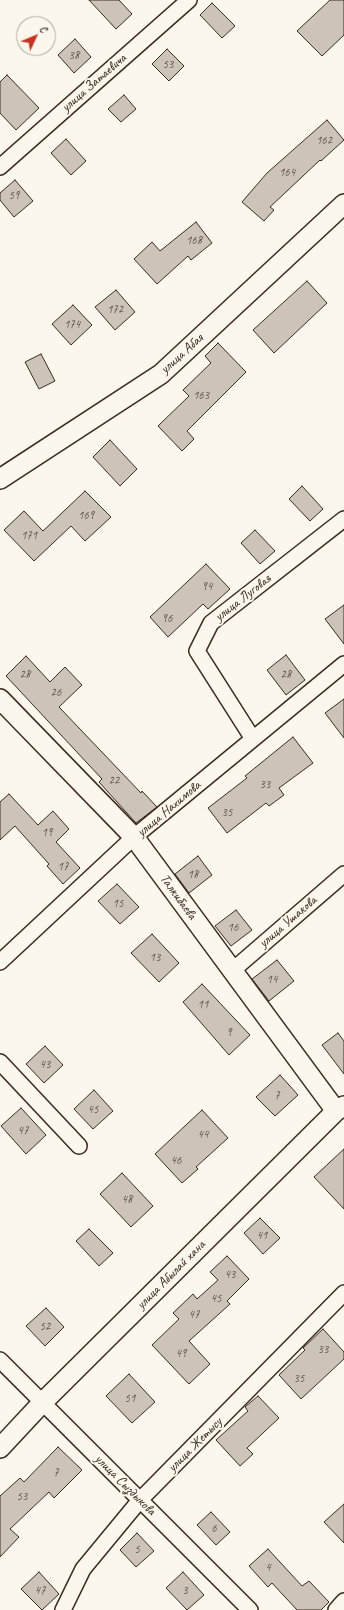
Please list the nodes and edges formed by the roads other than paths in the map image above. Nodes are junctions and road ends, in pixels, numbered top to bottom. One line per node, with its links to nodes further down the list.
1 (189, 0): 2 (street, улица Затаевича)
2 (0, 167)
3 (344, 204): 4 (street, улица Абая)
4 (0, 479)
5 (344, 519): 8 (street, улица Луговая)
6 (344, 664): 8 (street, улица Нахимова)
7 (0, 699): 9 (street, Талкибаева)
8 (253, 739): 9 (street, улица Нахимова)
9 (134, 837): 11 (street, улица Нахимова); 12 (street, Талкибаева)
10 (344, 874): 12 (street, улица Ушакова)
11 (0, 962)
12 (232, 970): 14 (street, Талкибаева)
13 (0, 1062): 15 (street)
14 (341, 1112): 18 (street, улица Абылай хана)
15 (80, 1146)
16 (344, 1293): 20 (street, улица Жетысу)
17 (0, 1360): 18 (street, улица Сыздыкова)
18 (42, 1403): 19 (street, улица Абылай хана); 20 (street, улица Сыздыкова)
19 (0, 1448)
20 (140, 1500): 22 (street, улица Жетысу); 23 (street, улица Сыздыкова)
21 (344, 1601): 24 (street)
22 (63, 1610)
23 (250, 1610)
24 (336, 1610)

